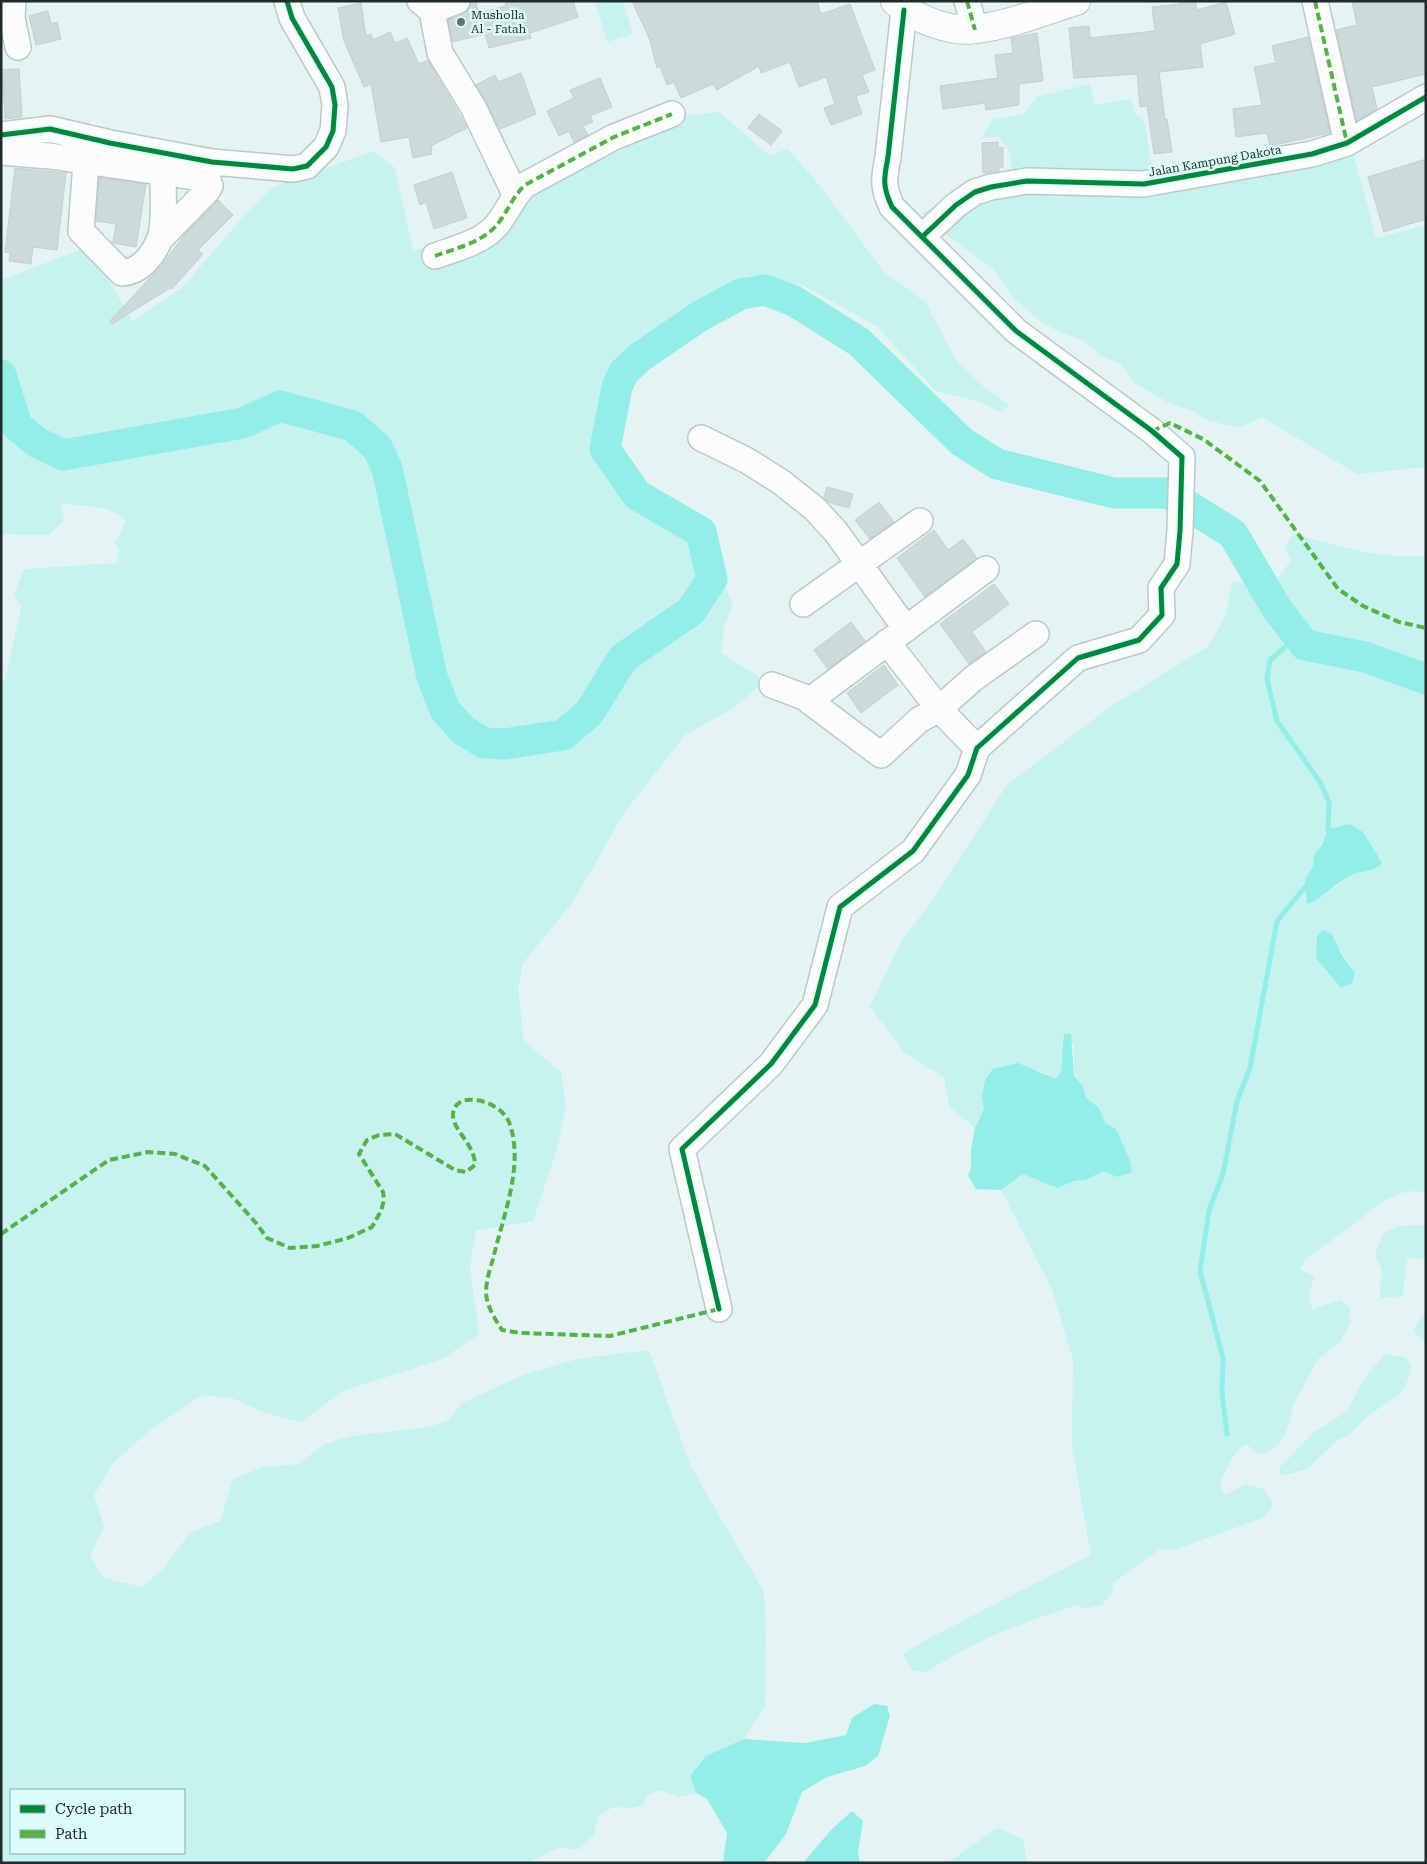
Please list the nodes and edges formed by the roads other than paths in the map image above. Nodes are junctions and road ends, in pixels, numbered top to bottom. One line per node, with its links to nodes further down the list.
1 (13, 1): 10 (street)
2 (287, 1): 13 (street)
3 (457, 1): 7 (street)
4 (967, 1): 9 (street)
5 (1076, 1): 9 (main road)
6 (1315, 1): 14 (street)
7 (426, 6): 18 (street)
8 (899, 6): 9 (main road); 19 (street)
9 (974, 30)
10 (18, 47)
11 (1426, 97): 14 (street, Jalan Kampung Dakota)
12 (672, 114): 18 (street)
13 (1, 135)
14 (1347, 143): 19 (street, Jalan Kampung Dakota)
15 (1, 152): 16 (street)
16 (86, 162): 17 (street); 20 (street)
17 (163, 172): 20 (street); 20 (street)
18 (515, 194): 21 (street)
19 (922, 237): 32 (street)
20 (161, 238)
21 (435, 256)
22 (701, 438): 24 (street)
23 (920, 521): 24 (street)
24 (859, 564): 26 (street); 28 (street)
25 (986, 569): 28 (street)
26 (803, 604)
27 (1036, 634): 31 (street)
28 (896, 636): 30 (street); 31 (street)
29 (772, 685): 30 (street)
30 (809, 701): 31 (street)
31 (939, 709): 32 (street)
32 (977, 748): 33 (street)
33 (719, 1309)

